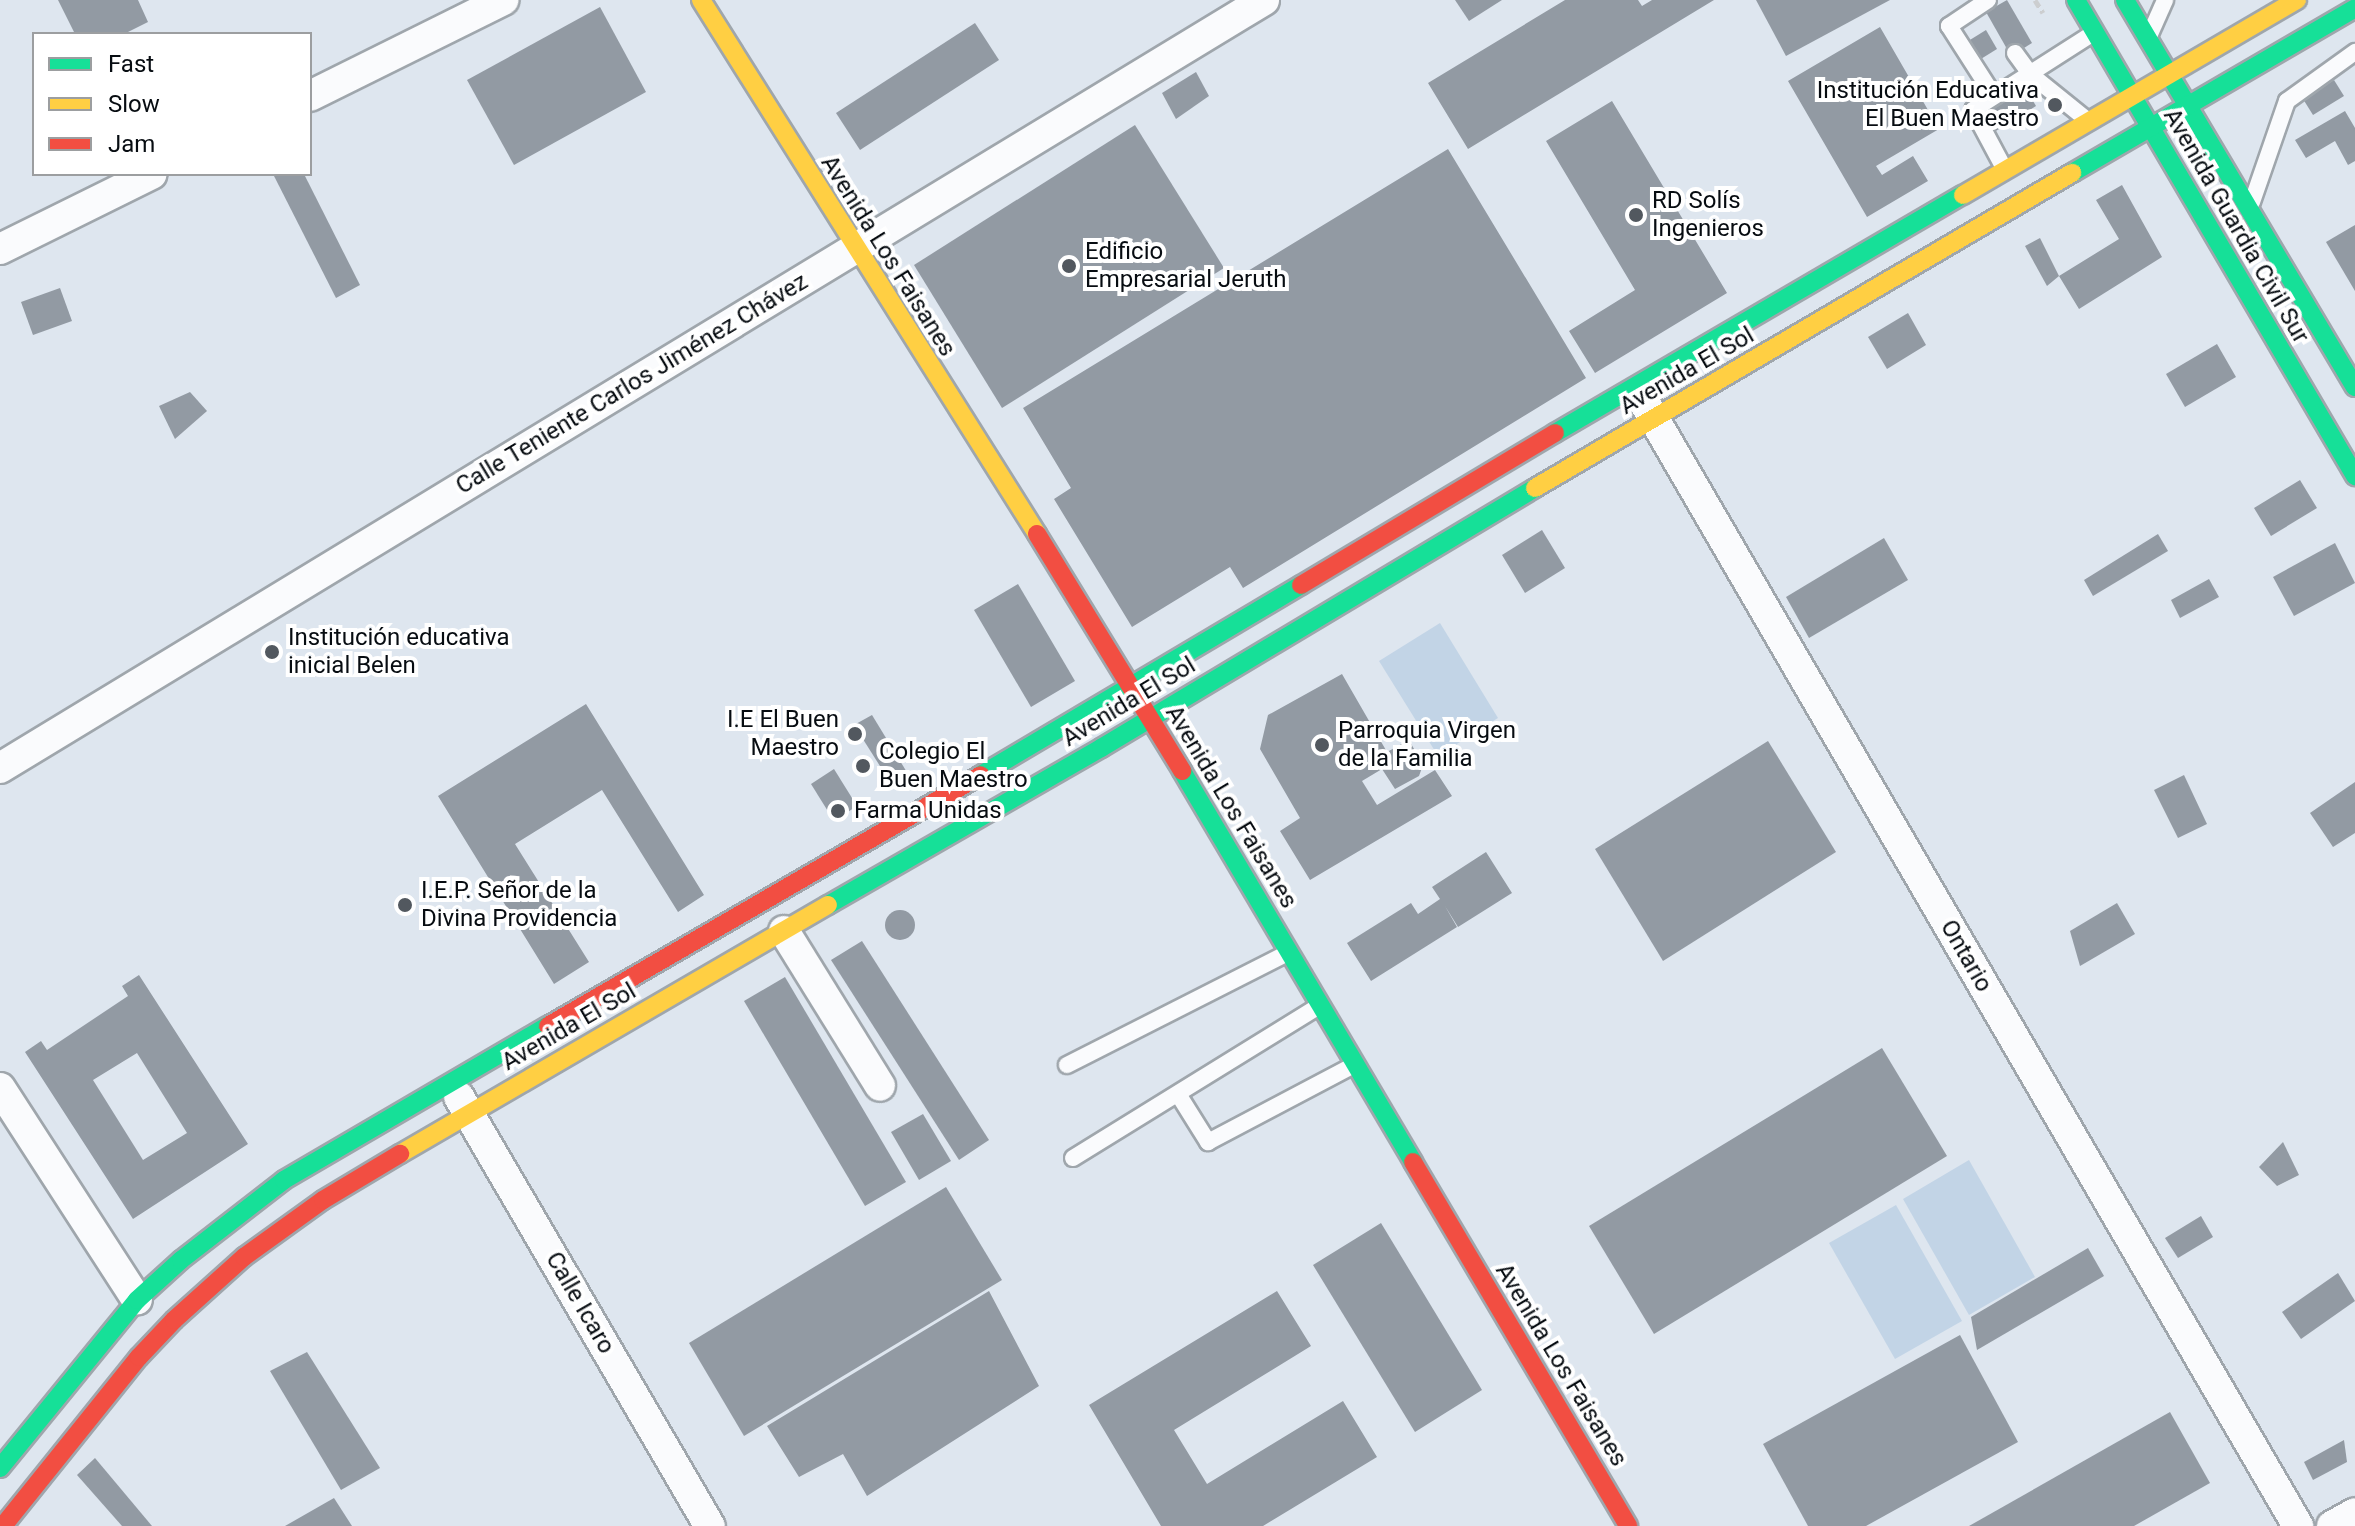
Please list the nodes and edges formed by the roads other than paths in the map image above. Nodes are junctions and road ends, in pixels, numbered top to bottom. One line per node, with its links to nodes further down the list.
1 (503, 0): 16 (street)
2 (701, 0): 28 (main road, Avenida Los Faisanes)
3 (1264, 0): 28 (street, Calle Teniente Carlos Jiménez Chávez)
4 (2076, 0): 10 (main road, Avenida Guardia Civil Sur)
5 (2125, 0): 11 (main road, Avenida Guardia Civil Sur)
6 (2165, 0): 11 (lane)
7 (2297, 0): 15 (main road, Avenida El Sol)
8 (1987, 4): 17 (lane)
9 (2355, 8): 19 (main road, Avenida El Sol)
10 (2095, 32): 14 (lane); 18 (main road, Avenida Guardia Civil Sur)
11 (2148, 39): 15 (main road, Avenida Guardia Civil Sur)
12 (2355, 52): 25 (lane)
13 (2015, 53): 14 (lane)
14 (2030, 74): 17 (lane); 20 (lane)
15 (2170, 76): 18 (main road, Avenida El Sol); 19 (main road, Avenida Guardia Civil Sur)
16 (312, 95)
17 (1994, 96): 22 (lane)
18 (2132, 97): 20 (main road, Avenida El Sol); 21 (main road, Avenida Guardia Civil Sur)
19 (2186, 108): 21 (main road, Avenida El Sol); 25 (main road, Avenida Guardia Civil Sur)
20 (2090, 122): 22 (main road, Avenida El Sol)
21 (2151, 129): 26 (main road, Avenida El Sol); 32 (main road, Avenida Guardia Civil Sur)
22 (2006, 171): 24 (main road, Avenida El Sol)
23 (148, 176): 27 (street)
24 (1981, 186): 26 (main road); 29 (main road, Avenida El Sol)
25 (2249, 211): 30 (main road, Avenida Guardia Civil Sur)
26 (1998, 219): 31 (main road, Avenida El Sol)
27 (0, 249)
28 (855, 249): 33 (main road, Avenida Los Faisanes); 35 (street, Calle Teniente Carlos Jiménez Chávez)
29 (1634, 386): 31 (street, Ontario); 33 (main road, Avenida El Sol)
30 (2355, 387)
31 (1654, 417): 34 (main road, Avenida El Sol); 53 (street, Ontario)
32 (2355, 476)
33 (1132, 686): 34 (main road, Avenida Los Faisanes); 41 (main road, Avenida El Sol)
34 (1150, 717): 36 (main road, Avenida El Sol); 37 (main road, Avenida Los Faisanes)
35 (0, 768)
36 (784, 931): 42 (street); 45 (main road, Avenida El Sol)
37 (1289, 952): 38 (main road, Avenida Los Faisanes); 40 (lane)
38 (1321, 1005): 39 (main road, Avenida Los Faisanes); 44 (lane)
39 (1355, 1064): 44 (lane); 52 (main road, Avenida Los Faisanes)
40 (1067, 1065)
41 (450, 1082): 45 (street, Calle Icaro); 47 (main road, Avenida El Sol)
42 (880, 1086)
43 (0, 1088): 47 (street)
44 (1178, 1094): 46 (lane)
45 (469, 1112): 50 (main road, Avenida El Sol); 51 (street, Calle Icaro)
46 (1073, 1158)
47 (137, 1300): 48 (main road, Avenida El Sol)
48 (0, 1468)
49 (2355, 1513): 54 (street)
50 (3, 1526)
51 (710, 1526)
52 (1628, 1526)
53 (2298, 1526)
54 (2332, 1526)

